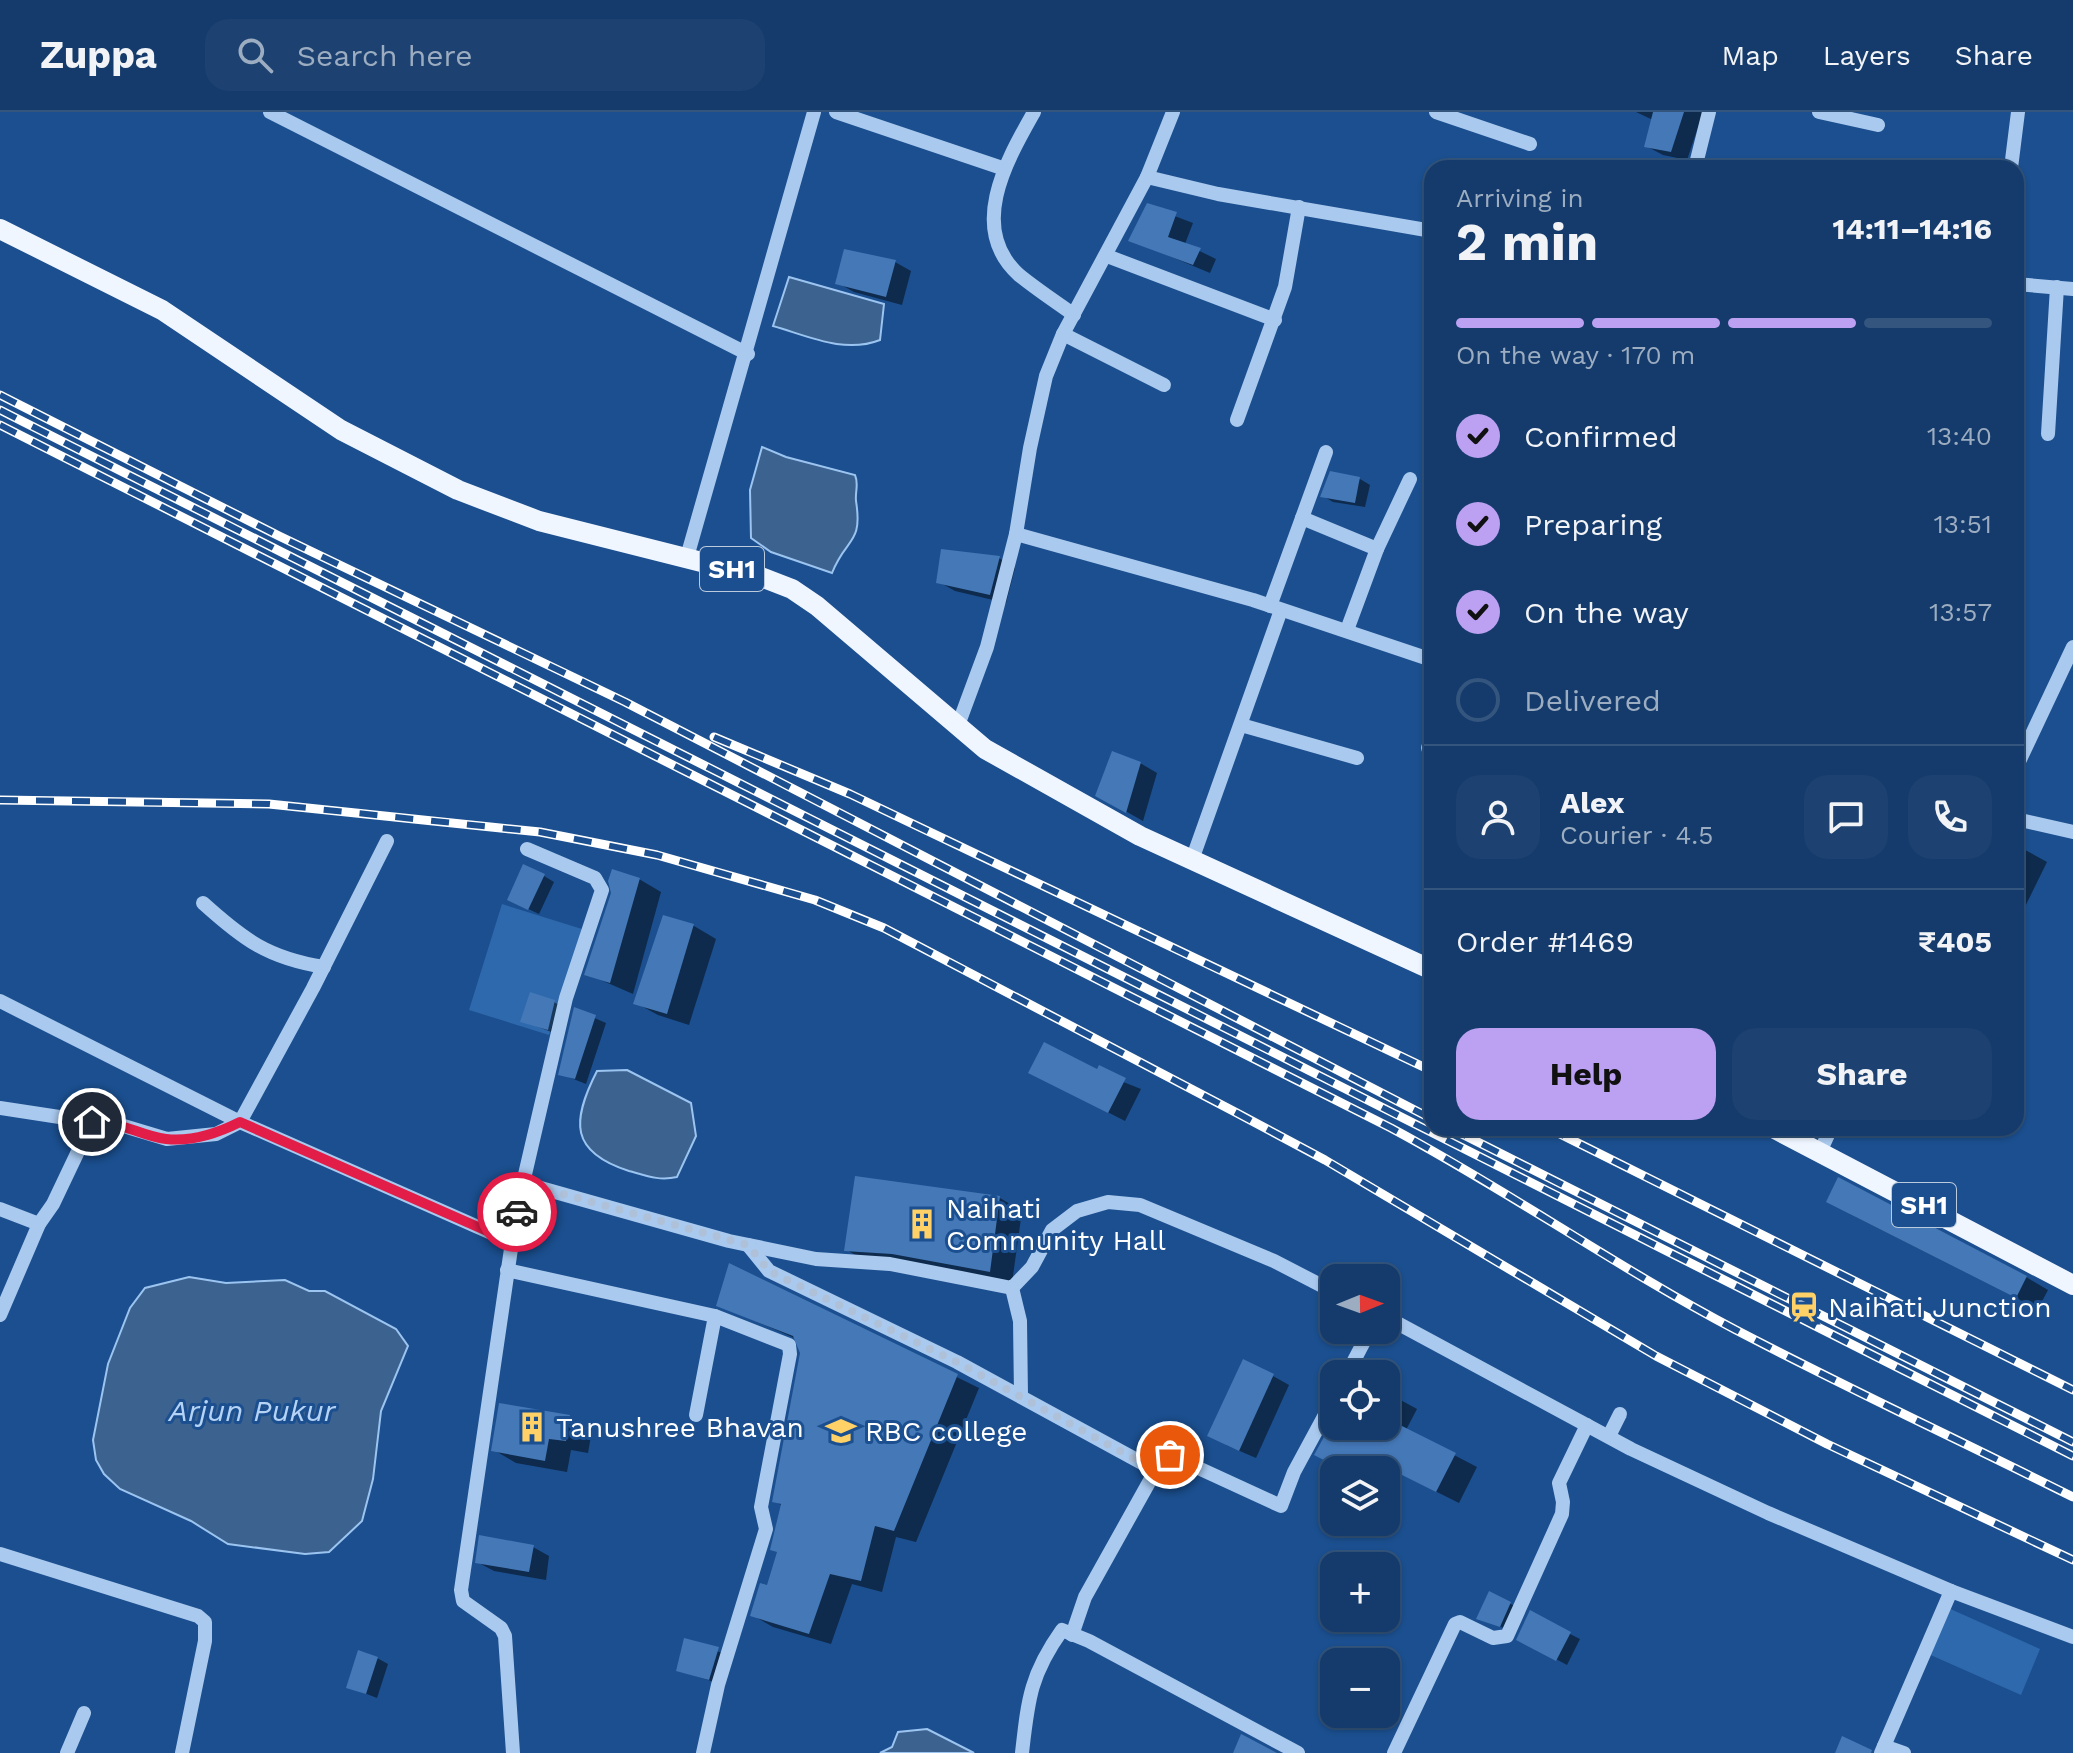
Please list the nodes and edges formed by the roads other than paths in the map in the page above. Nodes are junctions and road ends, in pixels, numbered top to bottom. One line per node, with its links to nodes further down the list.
1 (270, 112): 26 (street)
2 (814, 112): 26 (street)
3 (836, 112): 14 (street)
4 (1034, 112): 14 (street)
5 (1173, 112): 15 (street)
6 (1436, 112): 11 (street)
7 (1709, 112): 12 (street)
8 (1819, 112): 10 (street)
9 (2018, 112): 13 (street)
10 (1878, 125)
11 (1530, 144)
12 (1697, 160)
13 (2012, 160)
14 (1002, 168): 23 (street)
15 (1147, 177): 16 (street); 19 (street)
16 (1299, 207): 18 (street); 24 (street)
17 (0, 229): 35 (main road, SH1)
18 (1424, 230)
19 (1107, 256): 23 (street); 24 (street)
20 (2024, 285): 21 (street)
21 (2057, 287): 22 (street); 29 (street)
22 (2073, 289)
23 (1074, 315): 25 (street)
24 (1275, 320): 28 (street)
25 (1063, 334): 27 (street); 33 (street)
26 (748, 354): 35 (street)
27 (1164, 385)
28 (1237, 420)
29 (2048, 434)
30 (1326, 452): 32 (street)
31 (1410, 479): 34 (street)
32 (1302, 518): 34 (street); 36 (street)
33 (1016, 534): 36 (street); 41 (street)
34 (1377, 549): 37 (street)
35 (687, 557): 41 (main road, SH1)
36 (1275, 608): 37 (street); 40 (street)
37 (1347, 630): 39 (street)
38 (2073, 647): 42 (street)
39 (1424, 657)
40 (1241, 725): 43 (street); 48 (street)
41 (957, 728): 48 (main road, SH1)
42 (2024, 751)
43 (1357, 758)
44 (2024, 821): 45 (street)
45 (2073, 832)
46 (387, 841): 51 (street)
47 (527, 849): 59 (street)
48 (1192, 860): 50 (main road, SH1)
49 (203, 903): 51 (street)
50 (1424, 966)
51 (324, 967): 55 (street)
52 (0, 1001): 55 (street)
53 (0, 1108): 54 (street)
54 (92, 1122): 55 (street); 61 (street)
55 (240, 1122): 62 (street)
56 (1789, 1136): 58 (main road, SH1)
57 (1827, 1136): 58 (street)
58 (1820, 1152): 66 (main road, SH1)
59 (523, 1183): 62 (street); 63 (street)
60 (0, 1209): 61 (street)
61 (39, 1224): 68 (street)
62 (512, 1242): 64 (street)
63 (748, 1245): 67 (street); 71 (street)
64 (507, 1270): 69 (street); 86 (street)
65 (1320, 1285): 67 (street)
66 (2073, 1285)
67 (1012, 1288): 71 (street)
68 (0, 1315)
69 (715, 1316): 73 (street); 87 (street)
70 (1400, 1325): 75 (street)
71 (1021, 1396): 77 (street)
72 (1620, 1414): 76 (street)
73 (696, 1415)
74 (1320, 1424): 77 (street)
75 (1587, 1425): 76 (street); 90 (street)
76 (1609, 1436): 79 (street)
77 (1162, 1459): 80 (street)
78 (0, 1554): 85 (street)
79 (1951, 1591): 81 (street); 83 (street)
80 (1072, 1635): 88 (street); 89 (street)
81 (2073, 1637)
82 (84, 1713): 84 (street)
83 (1883, 1749): 91 (street)
84 (67, 1753)
85 (182, 1753)
86 (513, 1753)
87 (703, 1753)
88 (1022, 1753)
89 (1298, 1753)
90 (1394, 1753)
91 (1904, 1753)

